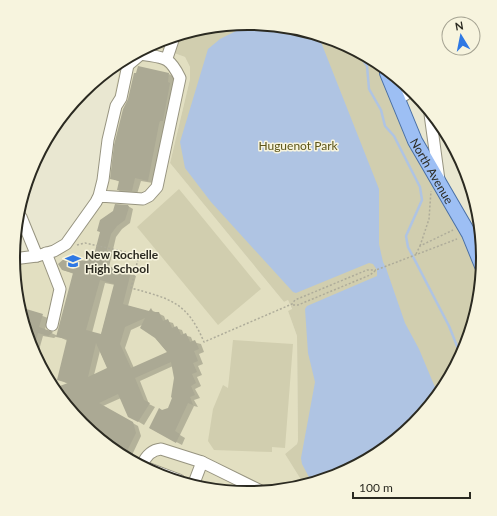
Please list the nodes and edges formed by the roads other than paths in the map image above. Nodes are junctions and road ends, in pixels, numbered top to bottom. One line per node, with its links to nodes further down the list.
1 (172, 43): 3 (street)
2 (144, 54): 3 (street)
3 (167, 58): 10 (street)
4 (134, 60): 10 (street)
5 (389, 78): 7 (main road, North Avenue)
6 (407, 93): 7 (street)
7 (397, 100): 9 (main road, North Avenue)
8 (430, 120): 9 (street)
9 (435, 188): 12 (main road, North Avenue)
10 (99, 196): 13 (street)
11 (23, 221): 13 (street)
12 (477, 253)
13 (42, 255): 14 (street); 15 (street)
14 (20, 258)
15 (52, 325)
16 (144, 461): 17 (street)
17 (202, 462): 18 (street); 19 (street)
18 (195, 480)
19 (251, 486)

